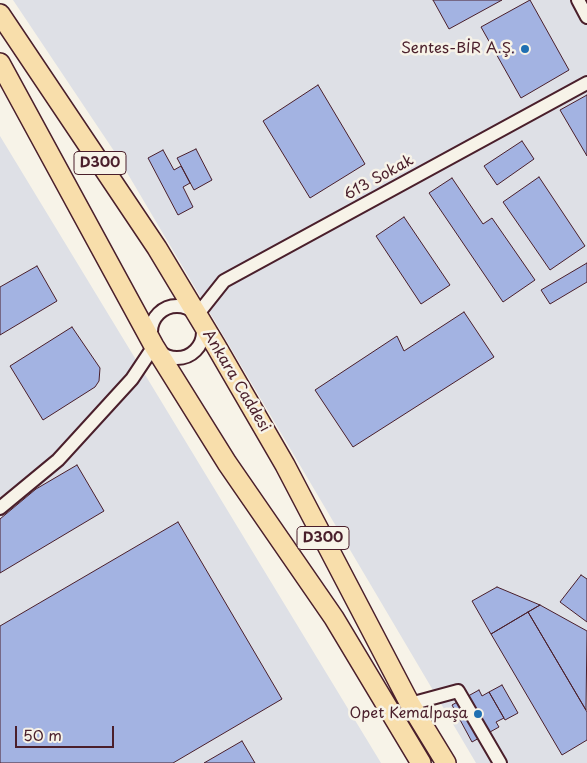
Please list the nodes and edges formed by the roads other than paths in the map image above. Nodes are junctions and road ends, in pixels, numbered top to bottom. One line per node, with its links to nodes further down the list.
1 (578, 0): 3 (street)
2 (0, 14): 6 (highway, Ankara Caddesi / D300)
3 (587, 17)
4 (0, 63): 7 (highway, D300)
5 (587, 83): 6 (street, 613 Sokak)
6 (197, 315): 7 (street); 7 (street); 9 (highway, Ankara Caddesi / D300)
7 (154, 346): 8 (street); 10 (highway, D300)
8 (0, 508)
9 (410, 704): 11 (highway, Ankara Caddesi / D300); 12 (street)
10 (421, 763)
11 (446, 763)
12 (500, 763)

